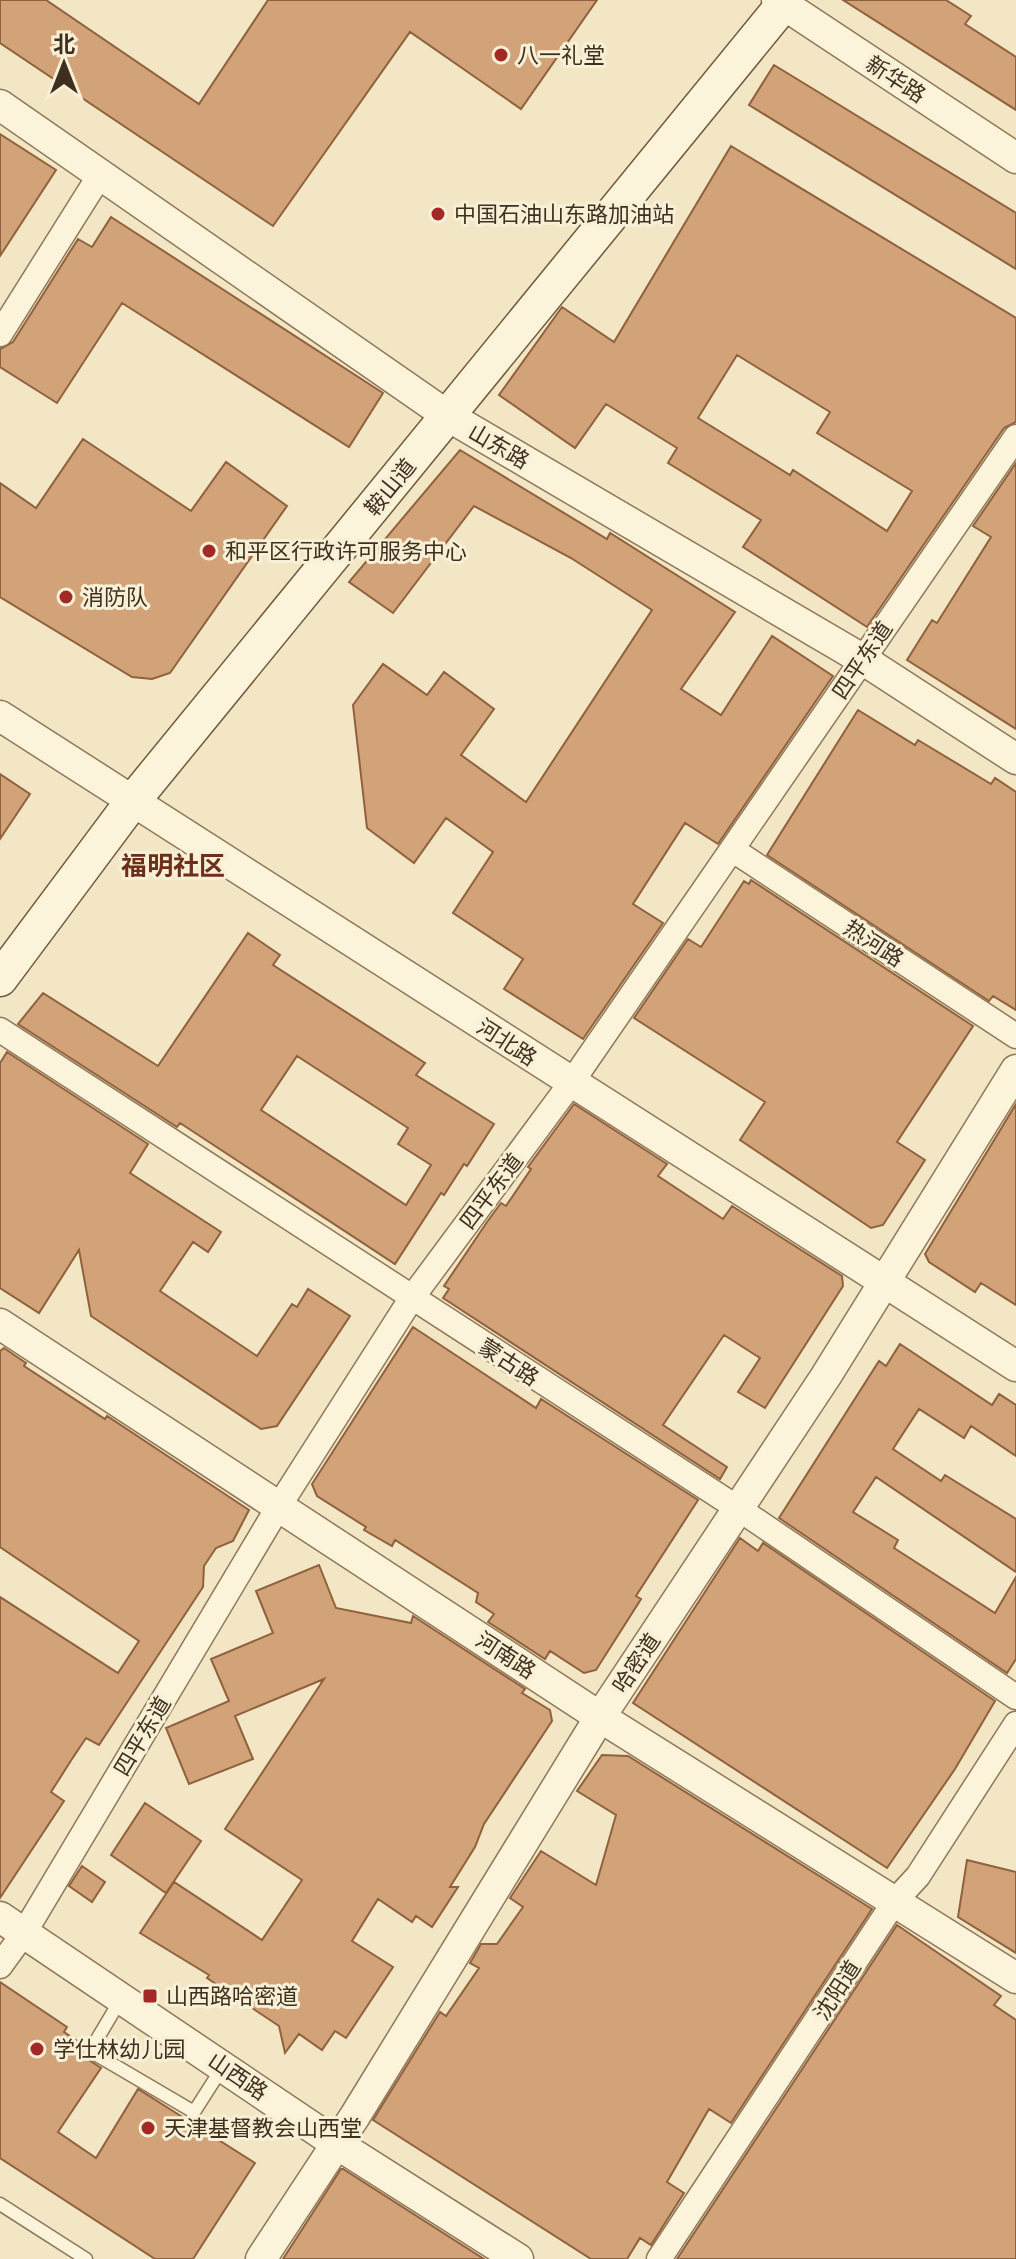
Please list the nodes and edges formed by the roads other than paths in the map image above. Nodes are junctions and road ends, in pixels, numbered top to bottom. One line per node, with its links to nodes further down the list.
1 (783, 2): 3 (street, 新华路); 6 (main road, 鞍山道)
2 (0, 105): 4 (street, 山东路)
3 (1016, 158)
4 (100, 175): 5 (street); 6 (street, 山东路)
5 (0, 334)
6 (448, 416): 8 (street, 山东路); 11 (main road, 鞍山道)
7 (1016, 437): 8 (street, 四平东道)
8 (862, 659): 10 (street, 山东路); 12 (street, 四平东道)
9 (0, 716): 11 (street, 河北路)
10 (1016, 759)
11 (132, 802): 13 (main road, 鞍山道); 17 (street, 河北路)
12 (733, 850): 15 (street, 热河路); 17 (street, 四平东道)
13 (0, 979)
14 (0, 1030): 19 (street, 蒙古路)
15 (1016, 1036)
16 (1016, 1070): 18 (street, 哈密道)
17 (571, 1083): 18 (street, 河北路); 19 (street, 四平东道)
18 (883, 1284): 21 (street, 河北路); 23 (street, 哈密道)
19 (411, 1299): 22 (street, 四平东道); 23 (street, 蒙古路)
20 (0, 1324): 22 (street, 河南路)
21 (1016, 1366)
22 (279, 1506): 25 (street, 河南路); 28 (street, 四平东道)
23 (739, 1509): 24 (street, 蒙古路); 25 (street, 哈密道)
24 (1016, 1697)
25 (600, 1717): 27 (street, 河南路); 33 (street, 哈密道)
26 (1016, 1724): 27 (street, 沈阳道)
27 (895, 1901): 30 (street, 河南路); 38 (street, 沈阳道)
28 (12, 1925): 29 (street, 四平东道); 31 (street, 山西路)
29 (0, 1966)
30 (1016, 1978)
31 (122, 1996): 32 (street, 山西路); 32 (lane)
32 (223, 2065): 33 (street, 山西路)
33 (337, 2144): 36 (street, 哈密道); 37 (street, 山西路)
34 (0, 2204): 35 (lane)
35 (86, 2259)
36 (261, 2259)
37 (518, 2259)
38 (659, 2259)

